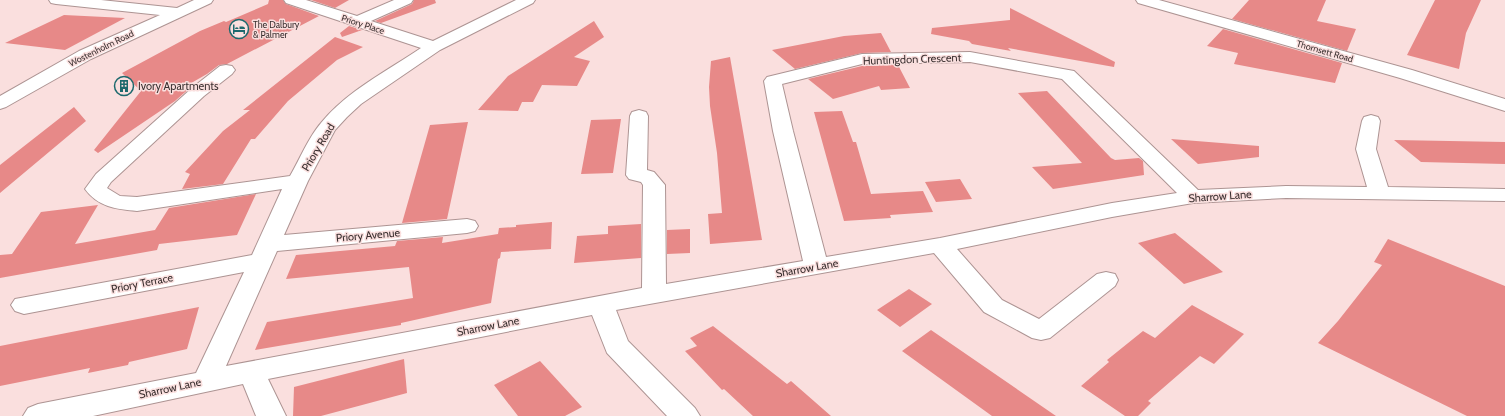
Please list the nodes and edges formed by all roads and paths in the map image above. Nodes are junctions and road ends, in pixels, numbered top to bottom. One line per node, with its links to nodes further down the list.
1 (56, 0): 7 (street)
2 (206, 0): 7 (street, Wostenholm Road)
3 (291, 0): 8 (street, Priory Place)
4 (406, 0): 8 (street)
5 (528, 0): 9 (street, Priory Road)
6 (1155, 1): 12 (street, Thornsett Road)
7 (178, 12): 11 (street, Wostenholm Road)
8 (357, 22): 9 (street, Priory Place)
9 (434, 47): 15 (street, Priory Road)
10 (226, 70): 15 (street)
11 (0, 103)
12 (1505, 106)
13 (639, 116): 24 (street)
14 (1370, 121): 16 (street)
15 (298, 181): 21 (street, Priory Road)
16 (1379, 192): 17 (street, Sharrow Lane); 18 (street, Sharrow Lane)
17 (1505, 195)
18 (1193, 197): 20 (street, Sharrow Lane); 22 (street, Huntingdon Crescent)
19 (468, 226): 21 (street, Priory Avenue)
20 (940, 245): 22 (street, Sharrow Lane); 23 (street)
21 (264, 253): 26 (street, Priory Terrace); 28 (street, Priory Road)
22 (816, 266): 24 (street, Sharrow Lane)
23 (1106, 280)
24 (654, 295): 25 (street, Sharrow Lane)
25 (601, 304): 27 (street, Sharrow Lane); 31 (street)
26 (24, 305)
27 (251, 372): 28 (street, Sharrow Lane); 30 (street)
28 (206, 381): 29 (street, Sharrow Lane)
29 (38, 416)
30 (271, 416)
31 (685, 416)

